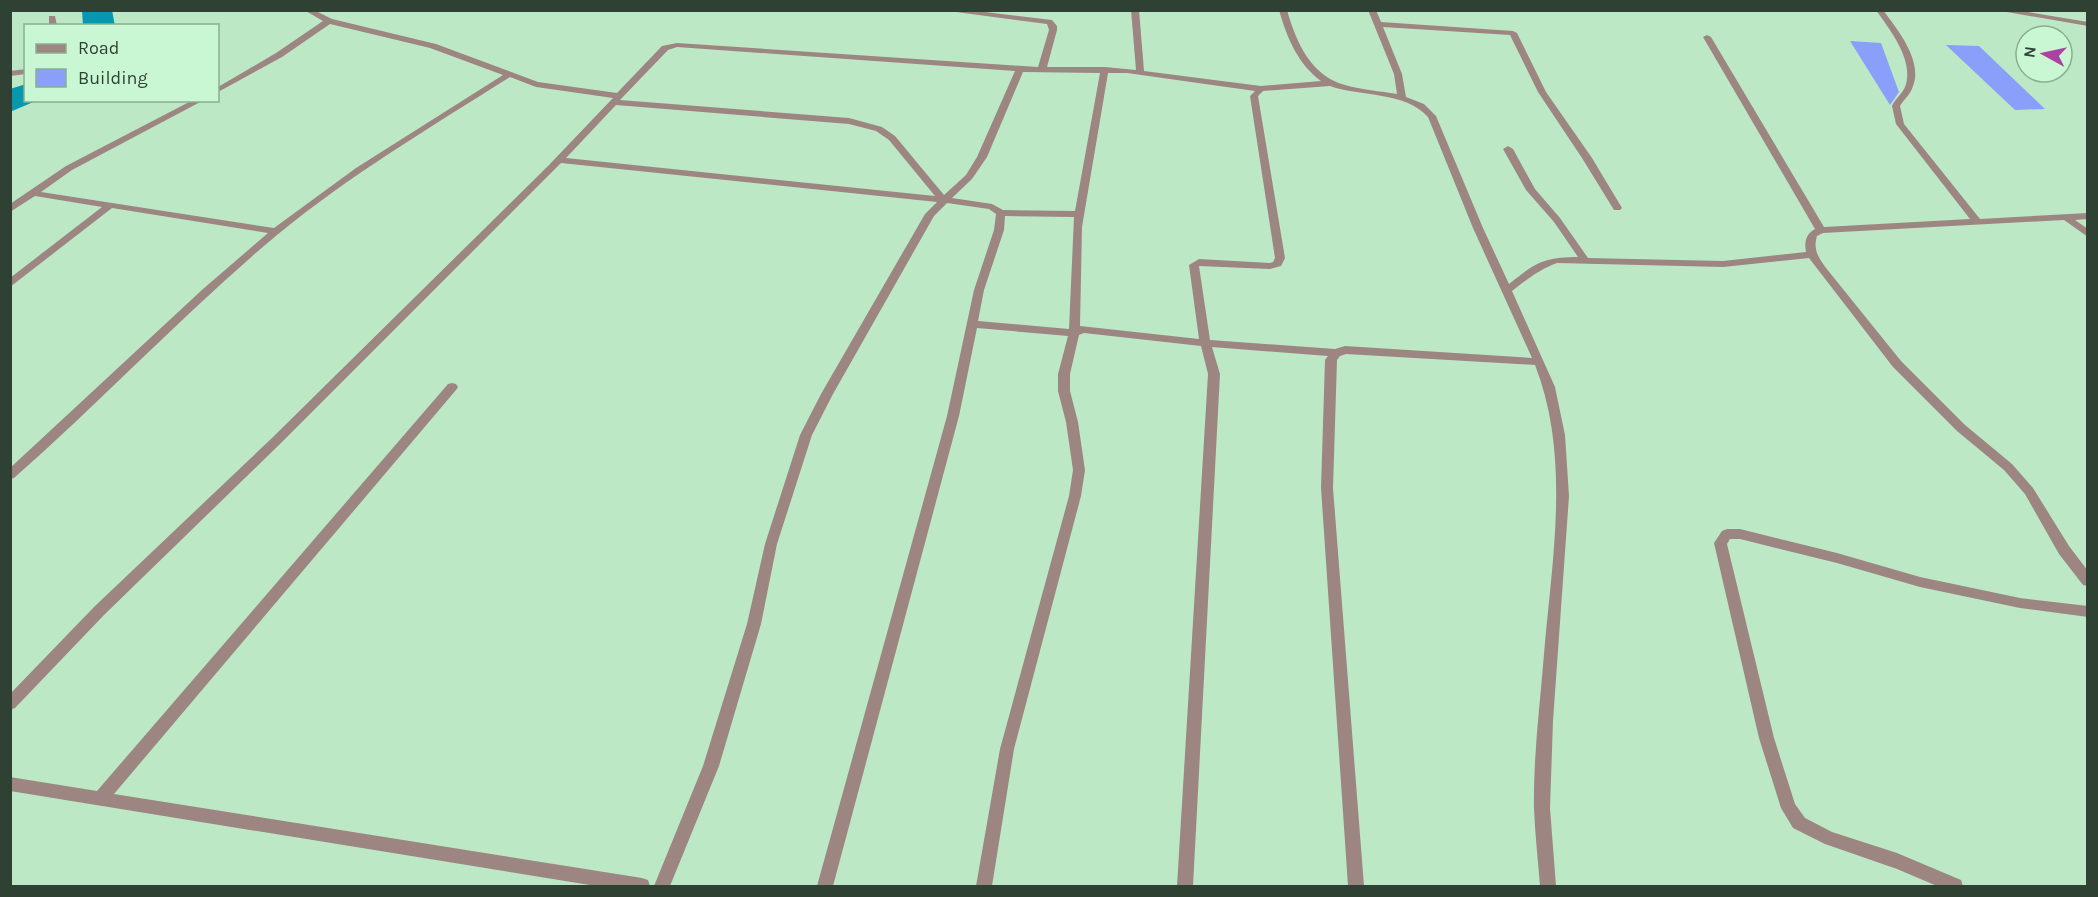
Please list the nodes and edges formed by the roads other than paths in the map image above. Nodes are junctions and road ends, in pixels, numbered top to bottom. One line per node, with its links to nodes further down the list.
1 (307, 10): 9 (street)
2 (944, 10): 8 (street)
3 (1135, 10): 16 (street)
4 (1283, 10): 18 (street)
5 (1372, 10): 10 (street)
6 (1879, 10): 35 (street)
7 (1998, 10): 11 (street)
8 (962, 11): 14 (street)
9 (329, 21): 17 (street); 19 (street)
10 (1377, 24): 22 (street); 29 (street)
11 (2088, 24)
12 (1707, 37): 36 (street)
13 (1020, 69): 14 (street); 21 (street); 27 (street)
14 (1042, 69): 15 (street)
15 (1105, 69): 16 (street); 32 (street)
16 (1140, 73): 20 (street)
17 (508, 75): 21 (street); 37 (street)
18 (1330, 83): 20 (street); 22 (street)
19 (219, 89)
20 (1261, 89): 45 (street)
21 (615, 99): 25 (street); 27 (street)
22 (1402, 99): 42 (street)
23 (196, 102): 26 (street)
24 (1508, 149): 40 (street)
25 (558, 160): 27 (street); 52 (street)
26 (32, 193): 28 (street); 30 (street)
27 (943, 200): 31 (street); 56 (street)
28 (110, 205): 37 (street); 41 (street)
29 (1617, 208)
30 (10, 209)
31 (1001, 213): 32 (street); 43 (street)
32 (1079, 214): 44 (street)
33 (2088, 216): 34 (street)
34 (2067, 218): 35 (street); 38 (street)
35 (1978, 223): 36 (street)
36 (1821, 230): 39 (street)
37 (276, 231): 49 (street)
38 (2088, 234)
39 (1811, 255): 40 (street); 50 (street)
40 (1586, 260): 42 (street)
41 (10, 284)
42 (1507, 290): 47 (street)
43 (972, 324): 44 (street); 57 (street)
44 (1074, 333): 45 (street); 58 (street)
45 (1205, 343): 46 (street); 59 (street)
46 (1336, 353): 47 (street); 60 (street)
47 (1539, 362): 61 (street)
48 (452, 387): 54 (street)
49 (10, 475)
50 (2088, 581)
51 (2088, 612): 62 (street)
52 (10, 704)
53 (10, 784): 54 (street)
54 (101, 798): 55 (street)
55 (642, 886)
56 (662, 886)
57 (825, 886)
58 (984, 886)
59 (1185, 886)
60 (1356, 886)
61 (1548, 886)
62 (1955, 886)

